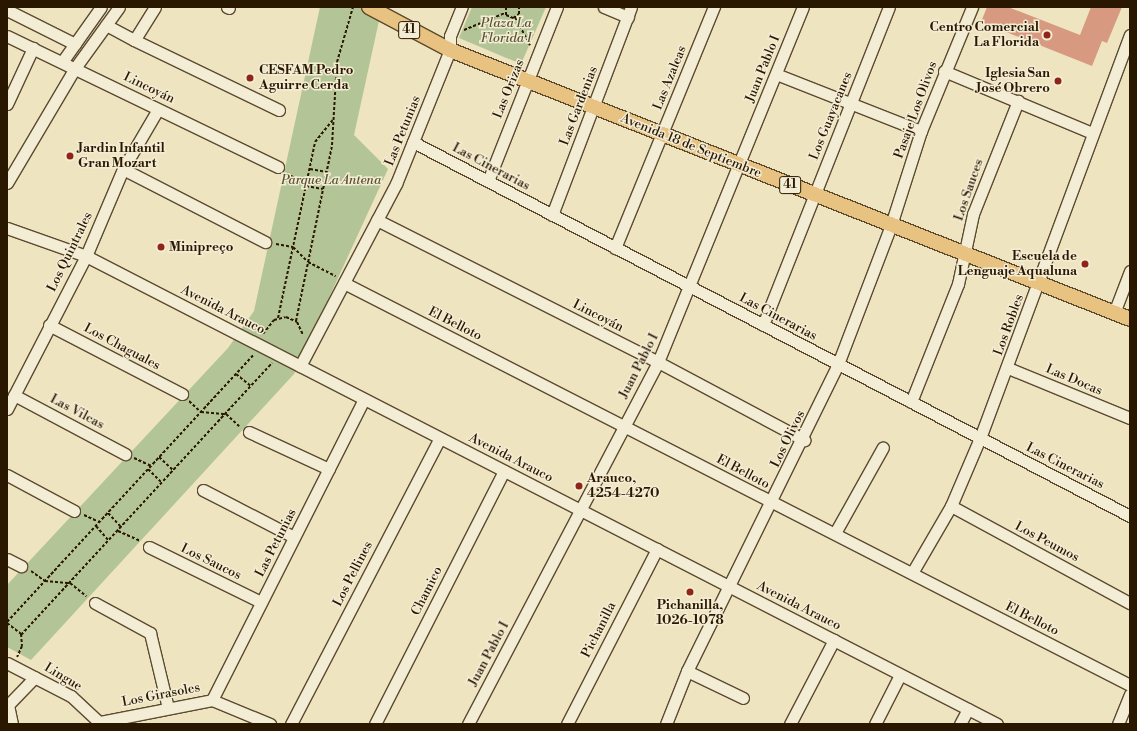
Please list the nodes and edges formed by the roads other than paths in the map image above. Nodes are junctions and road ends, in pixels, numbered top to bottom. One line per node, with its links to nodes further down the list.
1 (102, 7): 18 (street)
2 (119, 7): 14 (street)
3 (156, 7): 17 (street)
4 (369, 7): 20 (main road, Avenida 18 de Septiembre / 41)
5 (462, 7): 20 (street, Las Petunias)
6 (557, 7): 25 (street, Las Orizas)
7 (604, 7): 13 (street)
8 (714, 7): 34 (street, Las Azaleas)
9 (803, 7): 24 (street, Juan Pablo I)
10 (890, 7): 28 (street, Los Guayacanes)
11 (972, 7): 23 (street, Pasaje Los Olivos)
12 (7, 10): 18 (street)
13 (630, 12): 29 (street, Las Gardenias)
14 (106, 25): 17 (street); 22 (street)
15 (1130, 35): 33 (street, Los Robles)
16 (7, 36): 19 (street, Lincoyán)
17 (134, 40): 31 (street)
18 (75, 44): 21 (street)
19 (33, 48): 21 (street, Lincoyán); 27 (street)
20 (450, 50): 25 (main road, Avenida 18 de Septiembre / 41); 35 (street, Las Petunias)
21 (62, 62): 22 (street, Lincoyán)
22 (75, 68): 30 (street, Lincoyán); 40 (street)
23 (944, 71): 26 (street); 32 (street, Pasaje Los Olivos)
24 (776, 74): 28 (street); 36 (street, Juan Pablo I)
25 (528, 81): 29 (main road, Avenida 18 de Septiembre / 41); 39 (street, Las Orizas)
26 (1018, 101): 33 (street); 48 (street, Los Sauces)
27 (7, 104)
28 (852, 105): 32 (street); 41 (street, Los Guayacanes)
29 (593, 107): 34 (main road, Avenida 18 de Septiembre / 41); 42 (street, Las Gardenias)
30 (158, 108): 37 (street, Lincoyán); 38 (street, Los Quintrales)
31 (279, 110)
32 (921, 131): 44 (street, Pasaje Los Olivos)
33 (1092, 133): 52 (street, Los Robles)
34 (662, 134): 36 (main road, Avenida 18 de Septiembre / 41); 47 (street, Las Azaleas)
35 (413, 142): 39 (street, Las Cinerarias); 43 (street, Las Petunias)
36 (740, 165): 41 (main road, Avenida 18 de Septiembre / 41); 53 (street, Juan Pablo I)
37 (278, 167)
38 (123, 169): 46 (street); 49 (street, Los Quintrales)
39 (488, 182): 42 (street, Las Cinerarias)
40 (7, 183)
41 (815, 195): 44 (main road, Avenida 18 de Septiembre / 41); 57 (street, Los Guayacanes)
42 (552, 215): 47 (street, Las Cinerarias)
43 (377, 220): 51 (street, Las Petunias); 58 (street, Lincoyán)
44 (891, 225): 48 (main road, Avenida 18 de Septiembre / 41); 59 (street, Los Olivos)
45 (7, 228): 49 (street, Avenida Arauco)
46 (265, 242)
47 (615, 248): 53 (street, Las Cinerarias)
48 (966, 254): 52 (main road, Avenida 18 de Septiembre / 41); 65 (street, Los Sauces)
49 (86, 256): 56 (street, Los Quintrales); 60 (street, Avenida Arauco)
50 (1130, 272): 54 (street)
51 (345, 282): 60 (street, Las Petunias); 68 (street, El Belloto)
52 (1039, 283): 54 (main road, Avenida 18 de Septiembre / 41); 61 (street, Los Robles)
53 (691, 287): 57 (street, Las Cinerarias); 58 (street, Juan Pablo I)
54 (1114, 313): 55 (main road, Avenida 18 de Septiembre / 41)
55 (1130, 319)
56 (49, 325): 62 (street, Los Chaguales); 63 (street, Los Quintrales)
57 (763, 325): 59 (street, Las Cinerarias)
58 (658, 362): 68 (street, Juan Pablo I); 72 (street, Lincoyán)
59 (838, 364): 65 (street, Las Cinerarias); 72 (street, Los Olivos)
60 (300, 366): 64 (street, Avenida Arauco)
61 (1008, 368): 67 (street, Las Docas); 71 (street, Los Robles)
62 (182, 394)
63 (14, 395): 66 (street, Los Quintrales); 74 (street, Las Vilcas)
64 (364, 399): 70 (street, Avenida Arauco); 75 (street, Las Petunias)
65 (911, 402): 71 (street, Las Cinerarias)
66 (7, 409)
67 (1130, 418)
68 (624, 425): 79 (street, El Belloto); 81 (street, Juan Pablo I)
69 (244, 429): 75 (street)
70 (440, 438): 76 (street, Avenida Arauco); 110 (street, Los Pellines)
71 (980, 438): 80 (street, Los Robles); 83 (street, Las Cinerarias)
72 (804, 440): 79 (street, Los Olivos)
73 (882, 447): 84 (street)
74 (125, 454)
75 (329, 470): 85 (street, Las Petunias)
76 (504, 471): 81 (street, Avenida Arauco); 111 (street, Chamico)
77 (7, 475): 82 (street)
78 (203, 490): 85 (street)
79 (772, 503): 84 (street, El Belloto); 91 (street, Los Olivos)
80 (951, 506): 90 (street, Los Robles); 93 (street, Los Peumos)
81 (581, 510): 87 (street, Avenida Arauco); 112 (street, Juan Pablo I)
82 (74, 511)
83 (1130, 516)
84 (835, 533): 90 (street, El Belloto)
85 (294, 537): 92 (street, Las Petunias)
86 (149, 547): 92 (street, Los Saucos)
87 (657, 549): 91 (street, Avenida Arauco); 113 (street, Pichanilla)
88 (7, 559): 89 (street)
89 (21, 566)
90 (912, 573): 100 (street, El Belloto)
91 (728, 586): 95 (street, Avenida Arauco); 97 (street, Los Olivos)
92 (261, 602): 103 (street, Las Petunias)
93 (1130, 602)
94 (95, 604): 105 (street)
95 (834, 640): 98 (street, Avenida Arauco); 115 (street)
96 (10, 664): 99 (street, Lingue)
97 (687, 671): 102 (street); 114 (street, Los Olivos)
98 (900, 674): 106 (street, Avenida Arauco); 116 (street)
99 (35, 677): 104 (street); 107 (street, Lingue)
100 (1130, 685)
101 (1130, 694): 119 (street)
102 (743, 698)
103 (212, 700): 105 (street, Los Girasoles); 109 (street, Los Girasoles)
104 (8, 706): 108 (street)
105 (168, 708): 107 (street, Los Girasoles)
106 (968, 709): 117 (street); 118 (street, Avenida Arauco)
107 (100, 723)
108 (12, 724)
109 (270, 724)
110 (291, 724)
111 (375, 724)
112 (468, 724)
113 (567, 724)
114 (666, 724)
115 (790, 724)
116 (875, 724)
117 (960, 724)
118 (997, 724)
119 (1118, 724)

